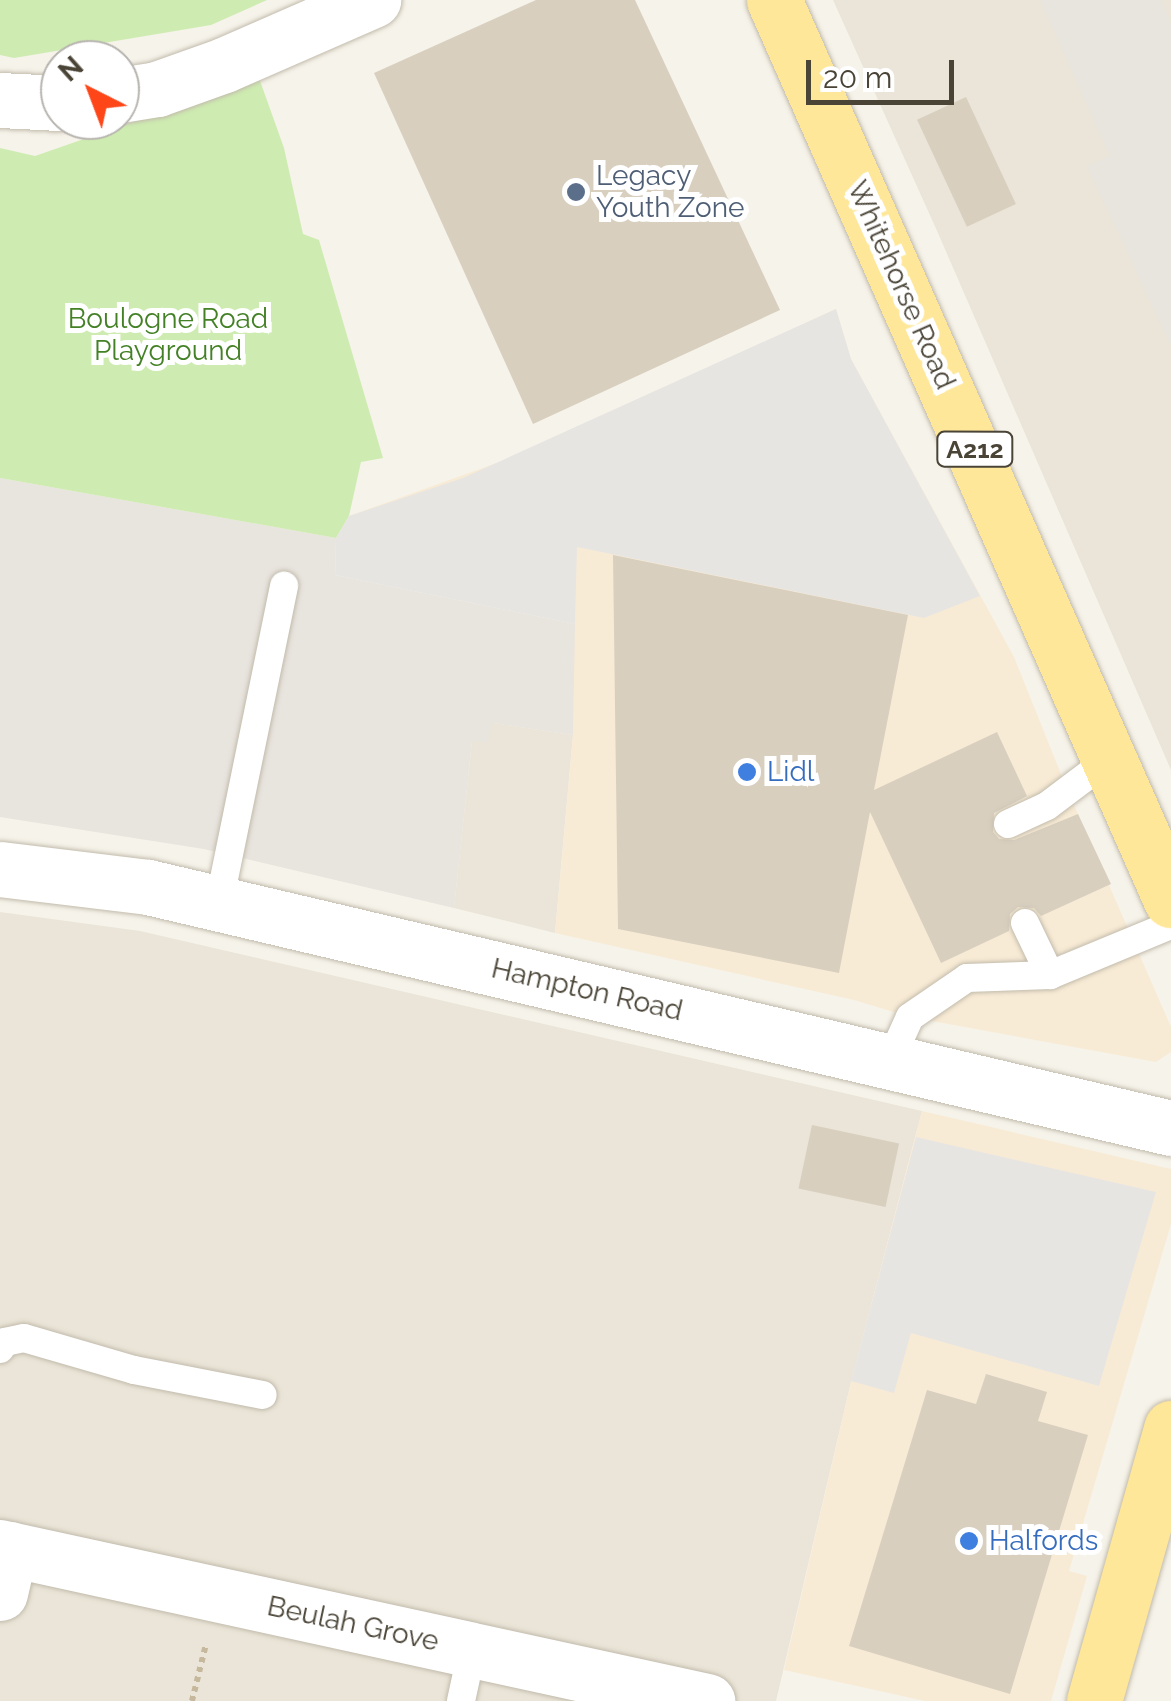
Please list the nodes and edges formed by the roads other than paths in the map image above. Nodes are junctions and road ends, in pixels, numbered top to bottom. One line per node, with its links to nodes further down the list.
1 (373, 0): 3 (street)
2 (774, 0): 7 (main road, Whitehorse Road / A212)
3 (140, 92)
4 (0, 100): 5 (street)
5 (40, 102)
6 (284, 586): 11 (lane)
7 (1112, 757): 8 (lane); 10 (main road, Whitehorse Road / A212)
8 (1008, 824)
9 (0, 869): 11 (street, Hampton Road)
10 (1171, 900)
11 (218, 903): 15 (street, Hampton Road)
12 (1025, 924): 14 (lane)
13 (1171, 925): 14 (lane)
14 (1050, 975): 15 (lane)
15 (890, 1061): 16 (street, Hampton Road)
16 (1171, 1128)
17 (0, 1349): 18 (lane)
18 (263, 1395)
19 (1171, 1428): 23 (main road)
20 (3, 1563): 21 (street, Beulah Grove)
21 (466, 1676): 22 (street, Beulah Grove)
22 (707, 1701)
23 (1094, 1701)

